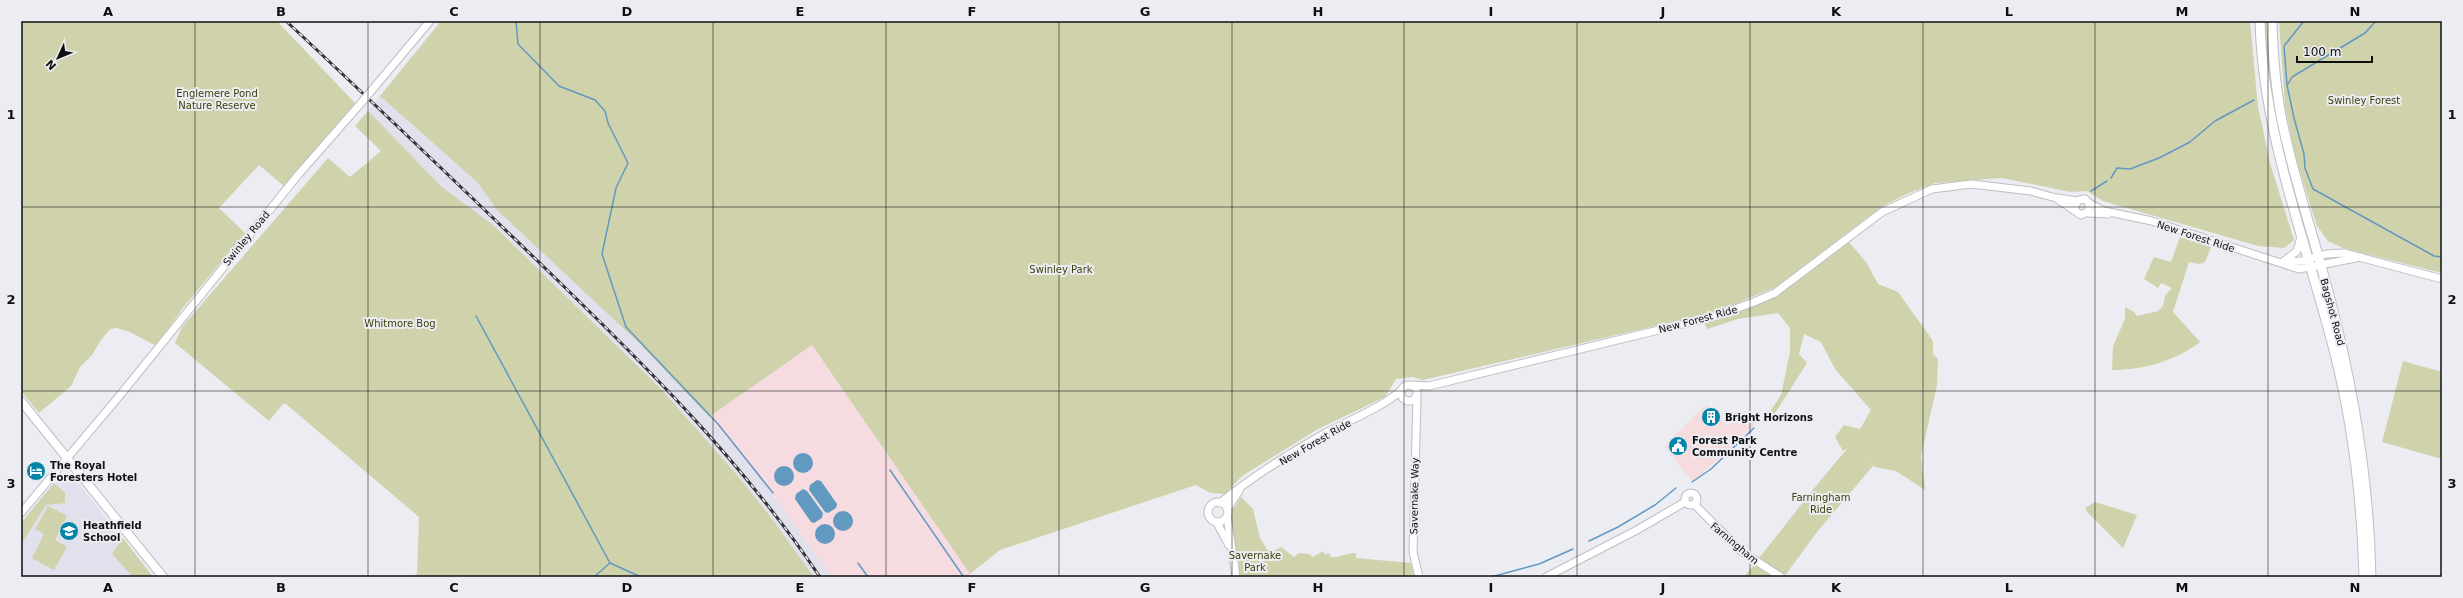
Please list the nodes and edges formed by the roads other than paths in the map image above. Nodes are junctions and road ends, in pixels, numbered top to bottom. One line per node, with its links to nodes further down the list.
1 (430, 21): 22 (main road, Swinley Road, bridge)
2 (2260, 21): 10 (highway, Bagshot Road)
3 (2272, 21): 12 (highway, Bagshot Road)
4 (2056, 198): 5 (main road, New Forest Ride); 7 (main road, New Forest Ride); 15 (main road, New Forest Ride)
5 (2077, 201): 6 (main road); 7 (main road)
6 (2089, 203): 8 (main road); 9 (main road, New Forest Ride)
7 (2076, 210): 8 (main road)
8 (2088, 213): 9 (main road, New Forest Ride)
9 (2115, 214): 11 (main road, New Forest Ride)
10 (2301, 235): 11 (main road); 12 (highway, Bagshot Road)
11 (2280, 262): 12 (main road, New Forest Ride)
12 (2314, 262): 13 (main road, New Forest Ride); 30 (highway, Bagshot Road); 30 (highway, Bagshot Road)
13 (2442, 279)
14 (1413, 385): 15 (main road, New Forest Ride); 16 (main road, New Forest Ride); 17 (main road)
15 (1429, 386): 17 (main road, New Forest Ride)
16 (1402, 390): 19 (main road, New Forest Ride); 20 (main road)
17 (1417, 396): 20 (main road, New Forest Ride); 21 (main road, Savernake Way)
18 (21, 401): 22 (main road)
19 (1389, 401): 20 (main road, New Forest Ride); 23 (main road, New Forest Ride)
20 (1408, 401): 21 (main road)
21 (1416, 414): 34 (main road, Savernake Way)
22 (67, 459): 28 (main road, Swinley Road); 32 (main road)
23 (1242, 486): 25 (main road, New Forest Ride); 27 (main road, New Forest Ride)
24 (1685, 502): 26 (main road); 26 (main road); 35 (main road)
25 (1220, 503): 27 (main road); 29 (main road, New Forest Ride)
26 (1694, 504): 36 (main road, Farningham)
27 (1227, 512): 29 (main road, New Forest Ride); 31 (main road, New Forest Ride)
28 (21, 513)
29 (1217, 522): 31 (main road, New Forest Ride)
30 (2365, 526): 37 (highway); 38 (highway)
31 (1232, 553): 33 (main road, New Forest Ride)
32 (163, 577)
33 (1236, 577)
34 (1418, 577)
35 (1546, 577)
36 (1781, 577)
37 (2364, 577)
38 (2371, 577)

